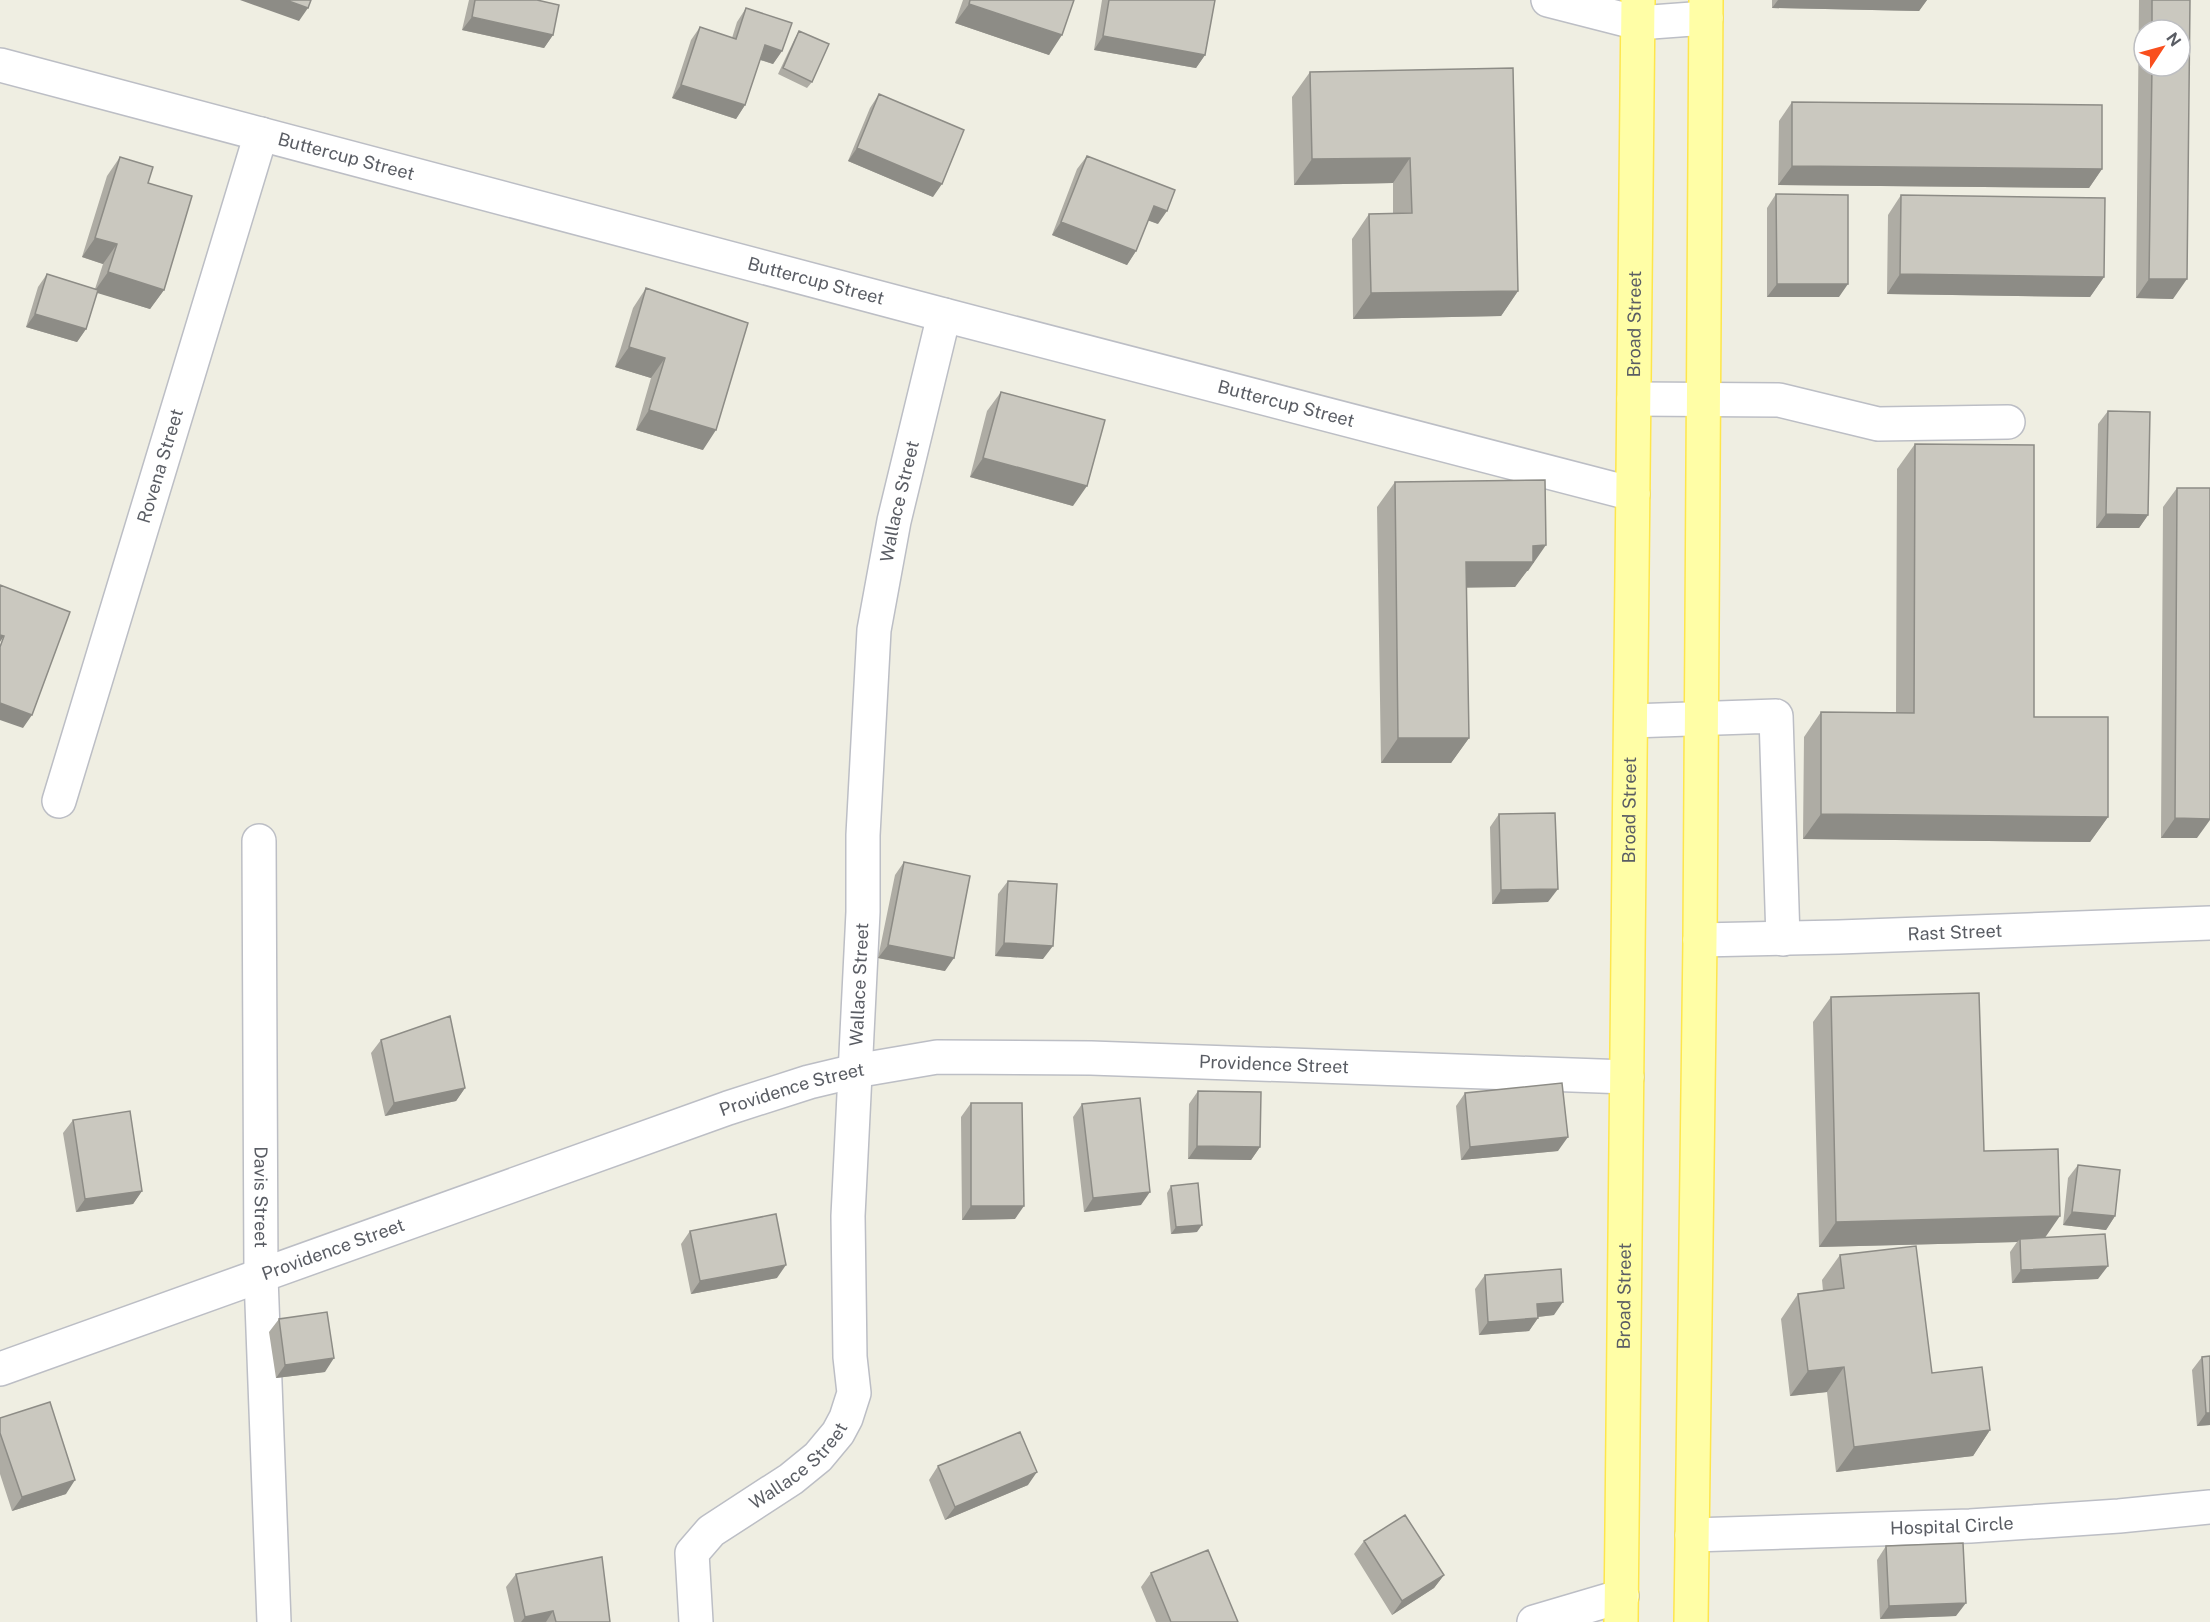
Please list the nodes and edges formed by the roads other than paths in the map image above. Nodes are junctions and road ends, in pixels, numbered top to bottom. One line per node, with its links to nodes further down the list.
1 (1548, 0): 3 (street)
2 (1706, 9): 3 (street); 8 (main road)
3 (1638, 11): 7 (main road, Broad Street)
4 (0, 65): 5 (street, Buttercup Street)
5 (261, 134): 6 (street, Buttercup Street); 13 (street, Rovena Street)
6 (944, 315): 10 (street, Buttercup Street); 18 (street, Wallace Street)
7 (1634, 399): 8 (street); 10 (main road, Broad Street)
8 (1703, 400): 9 (street); 11 (main road)
9 (2008, 422)
10 (1633, 494): 12 (main road, Broad Street)
11 (1701, 719): 12 (street); 16 (street); 17 (main road)
12 (1631, 721): 19 (main road, Broad Street)
13 (59, 801)
14 (260, 841): 20 (street, Davis Street)
15 (2210, 923): 16 (street, Rast Street)
16 (1783, 939): 17 (street, Rast Street)
17 (1700, 940): 23 (main road)
18 (855, 1071): 19 (street, Providence Street); 20 (street, Providence Street); 26 (street, Wallace Street)
19 (1628, 1077): 24 (main road, Broad Street)
20 (261, 1276): 21 (street, Providence Street); 25 (street, Davis Street)
21 (0, 1369)
22 (2210, 1507): 23 (street, Hospital Circle)
23 (1692, 1535): 28 (main road)
24 (1622, 1609): 27 (street)
25 (274, 1622)
26 (696, 1622)
27 (1534, 1622)
28 (1690, 1622)

